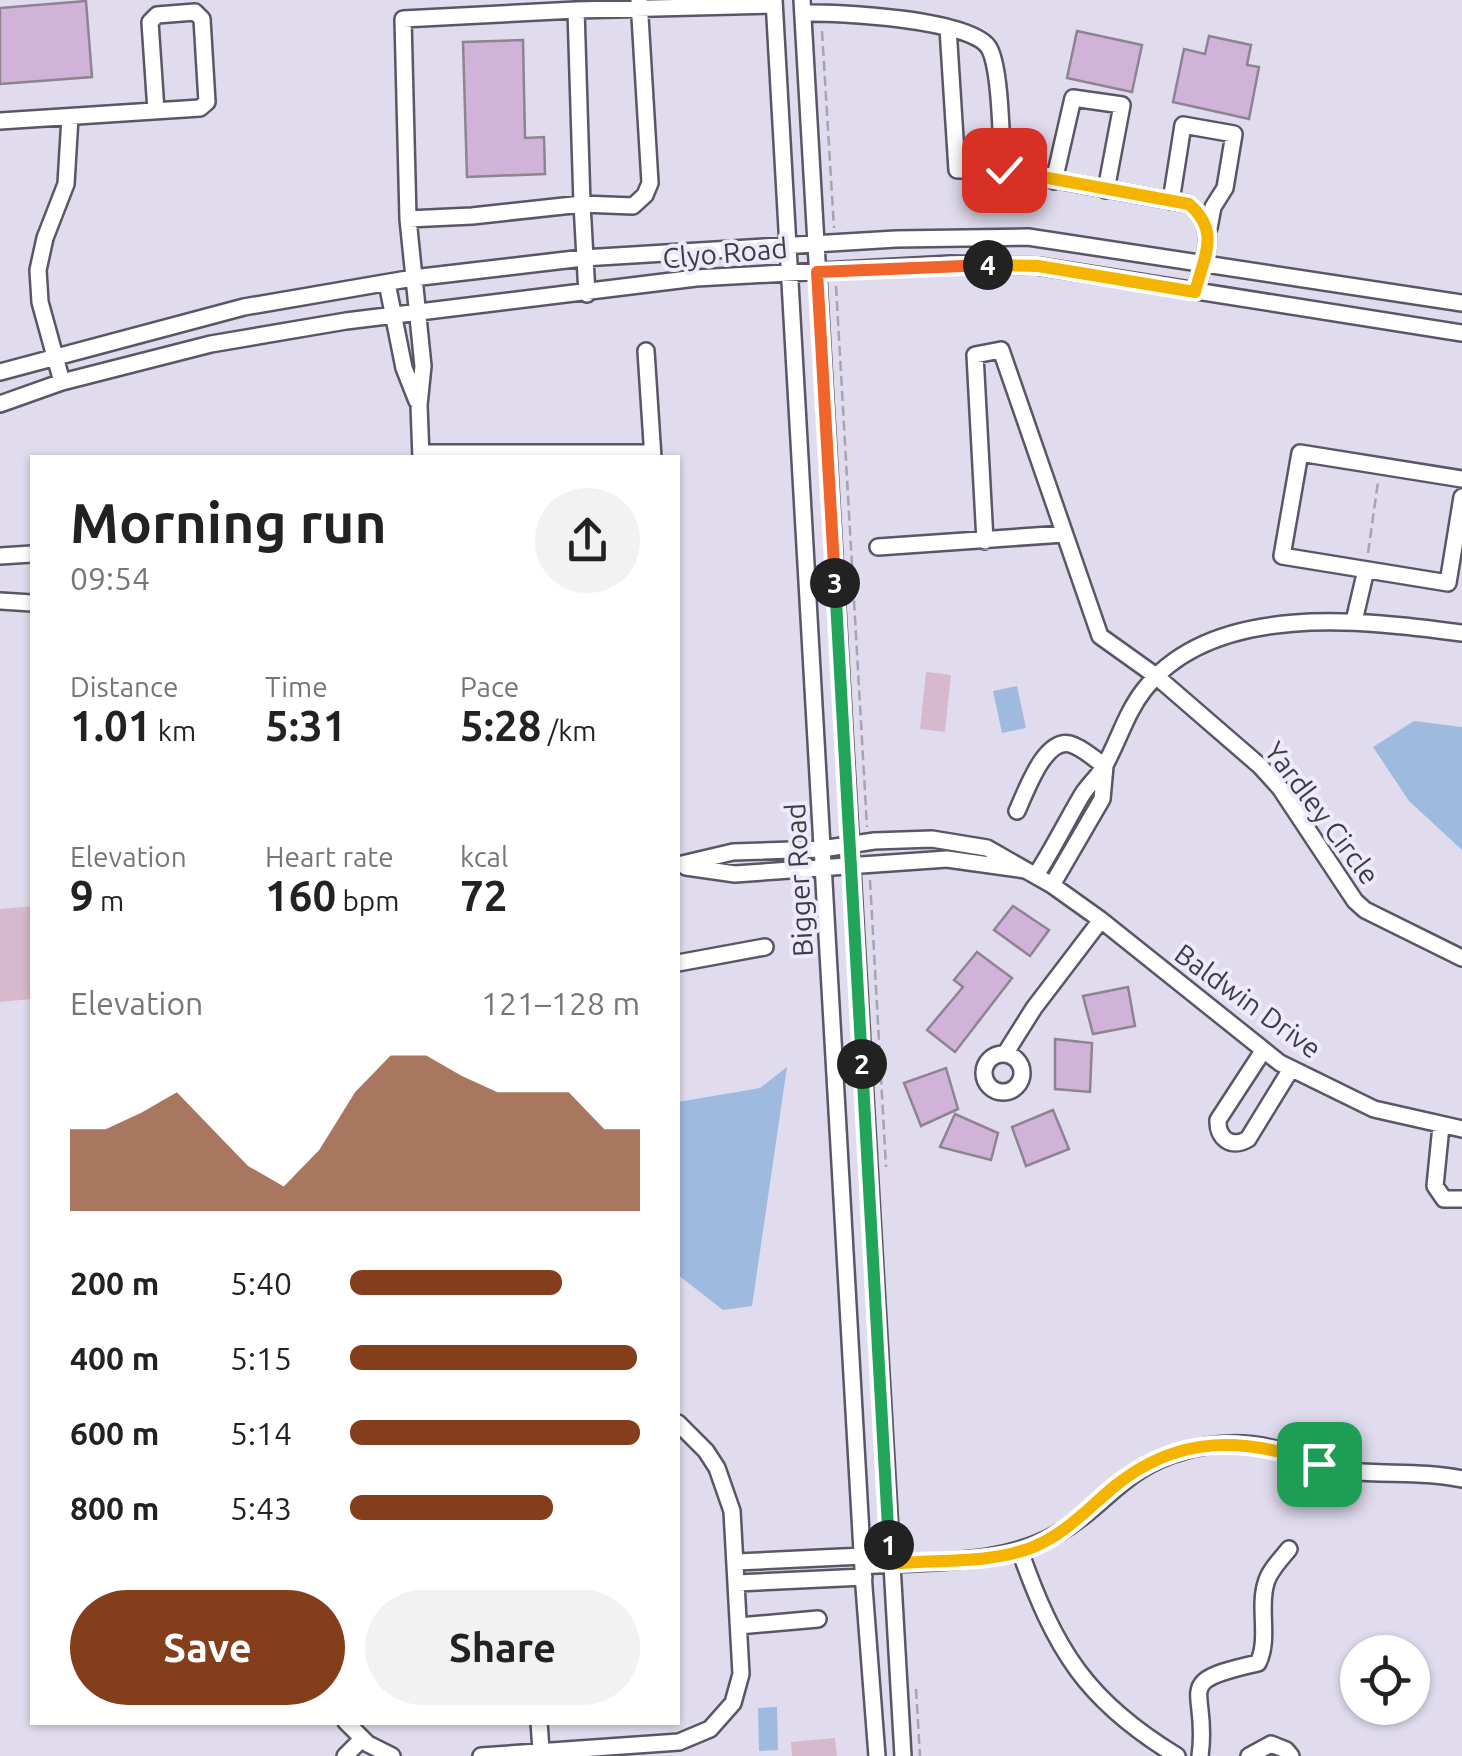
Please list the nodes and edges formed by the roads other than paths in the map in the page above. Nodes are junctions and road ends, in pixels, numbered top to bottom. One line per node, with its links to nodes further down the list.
1 (774, 2): 2 (street); 17 (street, Bigger Road)
2 (639, 4): 4 (street); 13 (street)
3 (802, 6): 5 (street); 16 (street, Bigger Road)
4 (576, 10): 13 (street); 14 (street)
5 (948, 28): 9 (street); 9 (street)
6 (156, 111): 6 (street); 7 (street)
7 (70, 117): 8 (street); 31 (street)
8 (0, 122)
9 (1004, 170): 10 (street)
10 (1054, 181): 11 (street); 11 (street)
11 (1106, 190): 12 (street)
12 (1171, 201): 15 (street); 15 (street)
13 (582, 204): 14 (street); 18 (street)
14 (408, 219): 22 (street)
15 (1208, 228): 19 (street)
16 (816, 244): 17 (street, Clyo Road); 19 (street, Clyo Road); 20 (street, Bigger Road)
17 (788, 246): 18 (street, Clyo Road); 21 (street, Bigger Road)
18 (583, 258): 22 (street, Clyo Road); 25 (street)
19 (1202, 263): 24 (street); 26 (street, Clyo Road)
20 (817, 272): 21 (street, Clyo Road); 24 (street, Clyo Road); 54 (street, Bigger Road)
21 (789, 273): 25 (street, Clyo Road); 55 (street, Bigger Road)
22 (413, 278): 23 (street, Clyo Road); 27 (street)
23 (387, 283): 28 (street); 31 (street, Clyo Road)
24 (1195, 292): 29 (street, Clyo Road)
25 (587, 294): 27 (street, Clyo Road)
26 (1462, 304)
27 (418, 312): 28 (street, Clyo Road); 35 (street)
28 (393, 315): 33 (street, Clyo Road); 35 (street)
29 (1462, 333)
30 (646, 350): 38 (street)
31 (53, 356): 32 (street, Clyo Road); 33 (street)
32 (0, 372)
33 (62, 382): 34 (street, Clyo Road)
34 (0, 404)
35 (419, 405): 36 (street)
36 (421, 455): 37 (street)
37 (469, 455): 38 (street)
38 (652, 455)
39 (1462, 479): 46 (street)
40 (1462, 497): 46 (street)
41 (1064, 534): 42 (street); 42 (street, Yardley Circle); 51 (street, Yardley Circle)
42 (986, 541): 43 (street)
43 (878, 547)
44 (30, 554): 45 (street)
45 (0, 556)
46 (1366, 570): 49 (street)
47 (0, 601): 48 (street)
48 (30, 602)
49 (1354, 621): 50 (street); 51 (street)
50 (1462, 632)
51 (1156, 676): 52 (street); 64 (street, Yardley Circle)
52 (1104, 766): 53 (street); 60 (street); 61 (street)
53 (1017, 811)
54 (850, 845): 55 (street, Baldwin Drive); 58 (street, Bigger Road); 60 (street, Baldwin Drive)
55 (822, 849): 56 (street, Baldwin Drive); 59 (street, Bigger Road)
56 (680, 865)
57 (680, 865): 59 (street, Baldwin Drive)
58 (851, 866): 59 (street, Baldwin Drive); 60 (street, Baldwin Drive); 77 (street, Bigger Road)
59 (823, 869): 78 (street, Bigger Road)
60 (1030, 873): 61 (street, Baldwin Drive)
61 (1052, 884): 62 (street, Baldwin Drive)
62 (1100, 920): 66 (street, Baldwin Drive); 67 (street)
63 (765, 947): 65 (street)
64 (1462, 958)
65 (680, 962)
66 (1262, 1051): 68 (street, Baldwin Drive); 68 (street)
67 (1006, 1054)
68 (1290, 1069): 69 (street, Baldwin Drive)
69 (1442, 1126): 70 (street, Baldwin Drive); 71 (street)
70 (1462, 1129)
71 (1462, 1199)
72 (680, 1425): 76 (street)
73 (1462, 1480): 75 (street)
74 (1289, 1549): 92 (street)
75 (1020, 1551): 77 (street); 91 (street)
76 (736, 1562): 78 (street); 79 (street)
77 (890, 1564): 78 (street); 90 (street, Bigger Road)
78 (863, 1566): 79 (street); 89 (street, Bigger Road)
79 (738, 1582): 81 (street)
80 (818, 1619): 81 (street)
81 (739, 1626): 85 (street)
82 (349, 1725): 84 (street)
83 (539, 1725): 85 (street)
84 (362, 1739): 86 (street); 87 (street)
85 (541, 1750): 88 (street)
86 (345, 1756)
87 (392, 1756)
88 (481, 1756)
89 (877, 1756)
90 (903, 1756)
91 (1177, 1756)
92 (1200, 1756)
93 (1249, 1756): 94 (street)
94 (1291, 1756)

